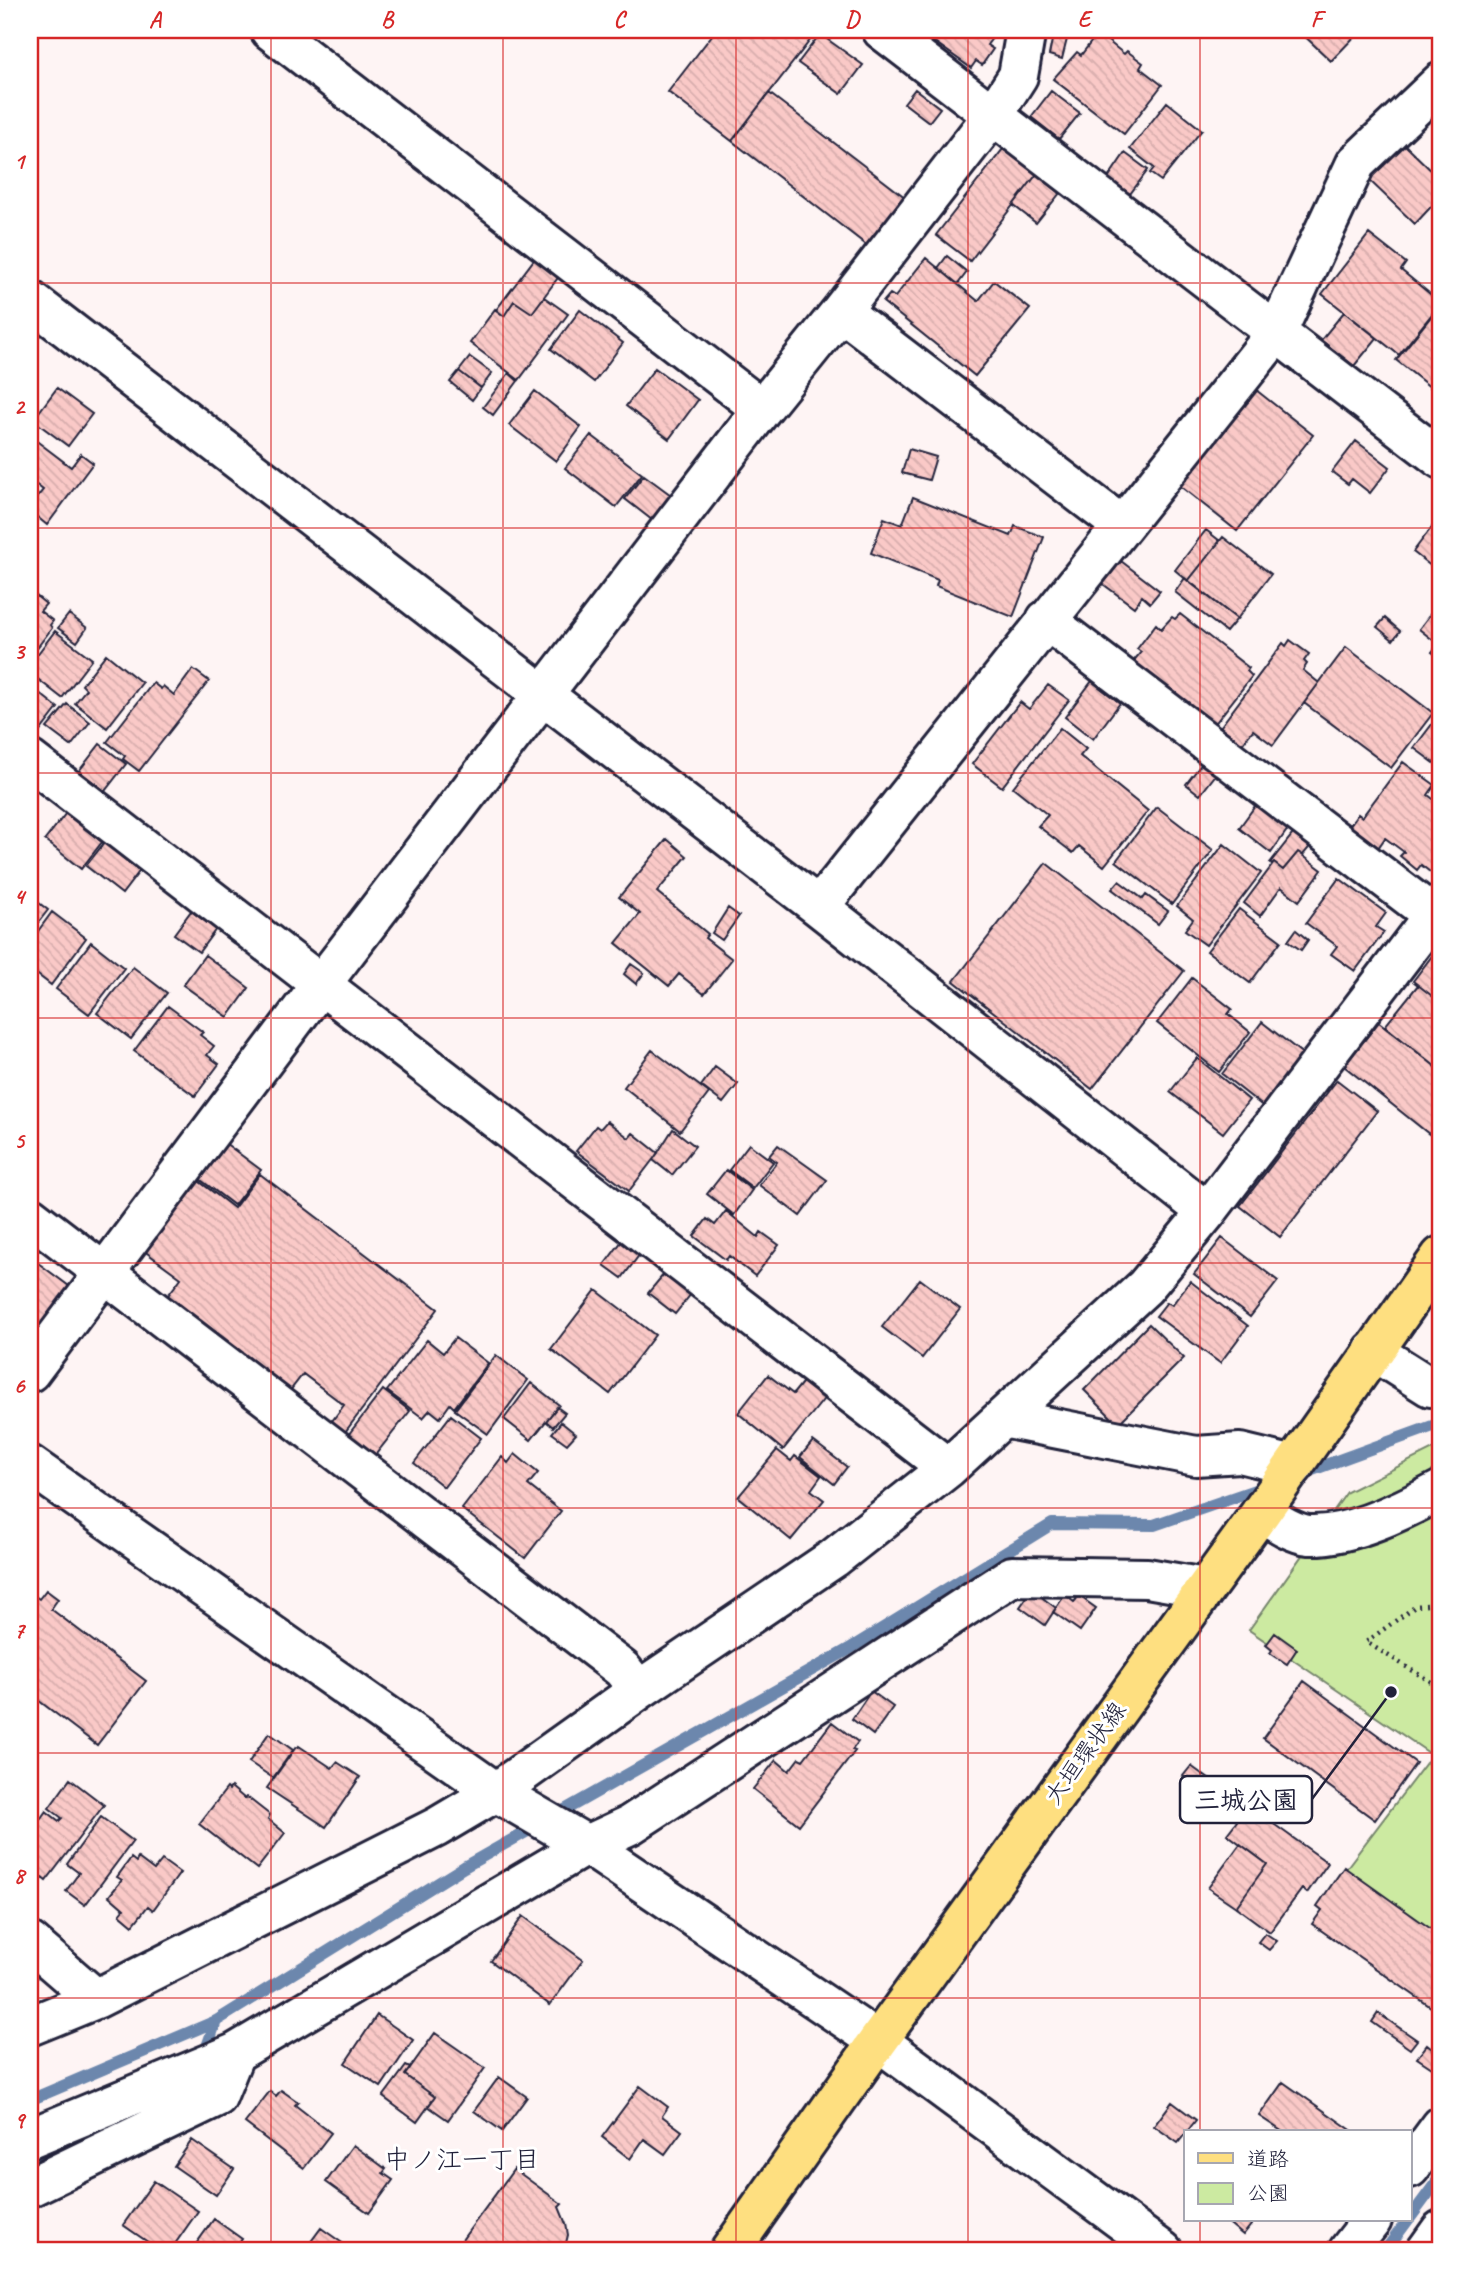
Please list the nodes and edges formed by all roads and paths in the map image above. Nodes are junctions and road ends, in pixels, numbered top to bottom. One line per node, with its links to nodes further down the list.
1 (270, 30): 9 (street)
2 (882, 30): 5 (street)
3 (1026, 30): 5 (street)
4 (1441, 82): 8 (street)
5 (993, 115): 7 (street); 8 (street)
6 (30, 300): 13 (street)
7 (841, 311): 9 (street); 11 (street)
8 (1277, 332): 10 (street); 11 (street)
9 (762, 409): 13 (street)
10 (1441, 460)
11 (1121, 525): 12 (street)
12 (1046, 620): 15 (street); 16 (street)
13 (544, 694): 15 (street); 17 (street)
14 (30, 760): 17 (street)
15 (819, 907): 18 (street)
16 (1439, 914): 18 (street)
17 (322, 983): 21 (street); 28 (street)
18 (1207, 1212): 25 (street)
19 (30, 1216): 21 (street)
20 (1441, 1256): 22 (main road, 大垣環状線)
21 (104, 1273): 23 (street); 34 (street)
22 (1373, 1351): 24 (street); 27 (main road, 大垣環状線)
23 (30, 1372)
24 (1441, 1383)
25 (1003, 1418): 27 (street); 28 (street)
26 (30, 1465): 35 (street)
27 (1294, 1466): 30 (main road, 大垣環状線)
28 (948, 1468): 34 (street)
29 (1441, 1490): 30 (street)
30 (1261, 1512): 31 (main road, 大垣環状線)
31 (1205, 1588): 36 (street); 40 (main road, 大垣環状線)
32 (1441, 1604): 33 (path)
33 (1441, 1688)
34 (639, 1690): 35 (street)
35 (496, 1792): 36 (street); 38 (street)
36 (587, 1845): 40 (street); 41 (street)
37 (30, 1942): 38 (street)
38 (96, 1998): 39 (street)
39 (30, 2026)
40 (878, 2041): 48 (main road, 大垣環状線); 49 (street)
41 (235, 2053): 43 (street); 45 (street)
42 (1441, 2126): 44 (street)
43 (30, 2138)
44 (1412, 2165)
45 (30, 2187)
46 (1370, 2222): 50 (street)
47 (1441, 2230): 51 (street)
48 (730, 2251)
49 (1163, 2251)
50 (1348, 2251)
51 (1426, 2251)

